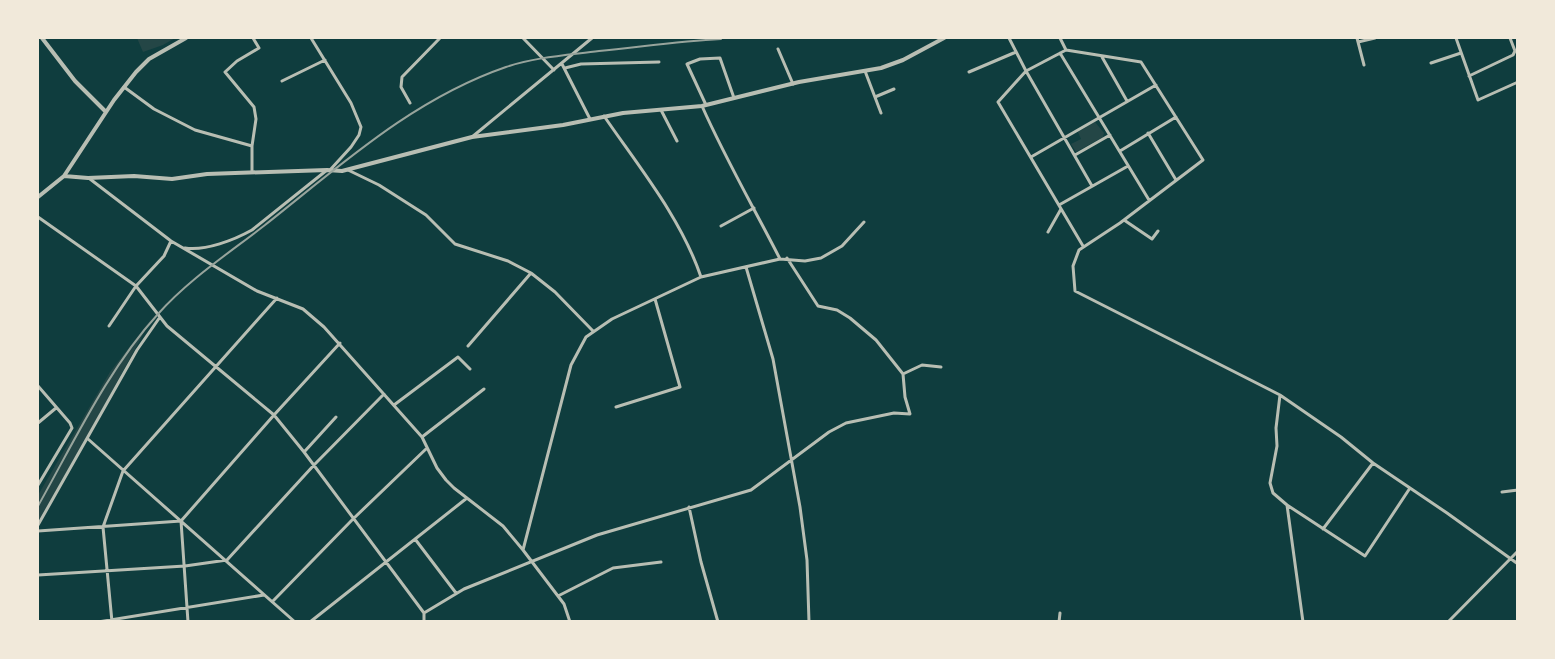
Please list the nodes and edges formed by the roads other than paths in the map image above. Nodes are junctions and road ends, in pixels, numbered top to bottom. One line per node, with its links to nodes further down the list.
1 (42, 38): 44 (street)
2 (186, 38): 36 (street)
3 (253, 38): 55 (street)
4 (311, 38): 21 (street)
5 (440, 38): 41 (street)
6 (523, 38): 27 (street)
7 (591, 38): 24 (street)
8 (944, 38): 28 (street)
9 (1010, 38): 17 (street)
10 (1060, 38): 16 (street)
11 (1375, 38): 14 (street)
12 (1456, 38): 19 (street)
13 (1510, 38): 31 (street)
14 (1358, 40): 25 (street)
15 (778, 49): 34 (street)
16 (1066, 50): 18 (street); 20 (street)
17 (1016, 52): 29 (street); 30 (street)
18 (1060, 53): 29 (street); 47 (street)
19 (1461, 53): 23 (street); 31 (street)
20 (1102, 57): 35 (street); 40 (street)
21 (325, 60): 32 (street); 60 (street)
22 (659, 62): 26 (street)
23 (1431, 63)
24 (561, 64): 26 (street); 27 (street)
25 (1364, 65)
26 (565, 68): 49 (street)
27 (554, 70): 52 (street)
28 (865, 71): 34 (street); 38 (street)
29 (1026, 71): 53 (street); 58 (street)
30 (969, 72)
31 (1469, 75): 33 (street)
32 (282, 81)
33 (1518, 82)
34 (793, 84): 39 (street)
35 (1156, 85): 40 (street); 48 (street)
36 (124, 87): 44 (street); 55 (street)
37 (894, 89): 38 (street)
38 (875, 97): 45 (street)
39 (734, 98): 42 (street); 42 (street)
40 (1127, 101): 47 (street)
41 (410, 103)
42 (704, 106): 43 (street); 70 (street)
43 (661, 110): 46 (street); 54 (street)
44 (106, 112): 63 (street)
45 (881, 113)
46 (604, 116): 49 (street); 84 (street)
47 (1099, 117): 51 (street); 53 (street)
48 (1176, 117): 50 (street); 65 (street)
49 (590, 119): 52 (street)
50 (1148, 133): 56 (street); 65 (street)
51 (1110, 135): 56 (street); 57 (street)
52 (472, 137): 61 (street)
53 (1064, 138): 57 (street); 58 (street)
54 (677, 141)
55 (252, 146): 62 (street)
56 (1120, 151): 59 (street)
57 (1074, 155): 66 (street)
58 (1031, 157): 69 (street)
59 (1128, 166): 66 (street); 68 (street)
60 (329, 170): 61 (street); 62 (street); 79 (street)
61 (347, 170): 83 (street)
62 (252, 172): 64 (street)
63 (64, 176): 64 (street); 67 (street)
64 (88, 178): 77 (street)
65 (1176, 180): 68 (street)
66 (1092, 186): 69 (street)
67 (38, 197)
68 (1149, 201): 72 (street)
69 (1060, 207): 76 (street); 78 (street)
70 (754, 208): 74 (street); 81 (street)
71 (38, 217): 85 (street)
72 (1124, 220): 75 (street); 78 (street)
73 (864, 222): 80 (street)
74 (721, 226)
75 (1158, 231)
76 (1048, 232)
77 (171, 241): 79 (street); 85 (street)
78 (1083, 246): 100 (street)
79 (183, 248): 86 (street)
80 (787, 258): 81 (street); 96 (street)
81 (780, 259): 82 (street)
82 (746, 267): 84 (street); 111 (street)
83 (531, 273): 90 (street); 92 (street)
84 (701, 277): 87 (street)
85 (136, 286): 88 (street); 89 (street)
86 (277, 298): 91 (street); 94 (street)
87 (655, 299): 90 (street); 102 (street)
88 (160, 317): 94 (street); 108 (street)
89 (109, 326)
90 (593, 331): 129 (street)
91 (340, 344): 99 (street); 104 (street)
92 (468, 346)
93 (941, 366): 96 (street)
94 (217, 367): 104 (street); 114 (street)
95 (470, 369): 101 (street)
96 (903, 374): 111 (street)
97 (38, 386): 103 (street)
98 (484, 389): 107 (street)
99 (384, 394): 101 (street); 113 (street)
100 (1280, 395): 112 (street); 120 (street)
101 (394, 405): 107 (street)
102 (616, 407)
103 (56, 408): 106 (street); 115 (street)
104 (274, 415): 110 (street); 123 (street)
105 (336, 417): 110 (street)
106 (38, 423)
107 (422, 437): 109 (street)
108 (88, 439): 114 (street); 124 (street)
109 (427, 448): 119 (street); 122 (street)
110 (304, 452): 113 (street)
111 (791, 461): 121 (street); 155 (street)
112 (1373, 463): 116 (street); 126 (street)
113 (314, 465): 122 (street); 132 (street)
114 (123, 471): 123 (street); 125 (street)
115 (38, 485)
116 (1410, 488): 126 (street); 131 (street)
117 (1518, 490): 118 (street)
118 (1502, 492)
119 (467, 498): 128 (street); 129 (street)
120 (1287, 505): 126 (street); 157 (street)
121 (689, 507): 133 (street); 154 (street)
122 (353, 519): 134 (street); 143 (street)
123 (181, 521): 125 (street); 132 (street); 137 (street)
124 (38, 525)
125 (103, 527): 127 (street); 138 (street)
126 (1323, 529)
127 (38, 531)
128 (415, 539): 134 (street); 140 (street)
129 (524, 550): 133 (street)
130 (1518, 550): 131 (street)
131 (1508, 558): 136 (street); 158 (street)
132 (227, 560): 137 (street); 141 (street)
133 (531, 561): 140 (street); 142 (street)
134 (386, 562): 145 (street); 151 (street)
135 (661, 562): 142 (street)
136 (1518, 564)
137 (185, 566): 138 (street); 144 (street)
138 (108, 571): 139 (street); 148 (street)
139 (38, 575)
140 (456, 593): 145 (street)
141 (264, 595): 143 (street); 144 (street)
142 (558, 596): 153 (street)
143 (272, 601): 150 (street)
144 (187, 608): 148 (street); 149 (street)
145 (424, 613): 152 (street)
146 (1060, 613): 156 (street)
147 (98, 621): 148 (street)
148 (112, 621)
149 (188, 621)
150 (295, 621)
151 (310, 621)
152 (424, 621)
153 (570, 621)
154 (718, 621)
155 (809, 621)
156 (1059, 621)
157 (1303, 621)
158 (1448, 621)

